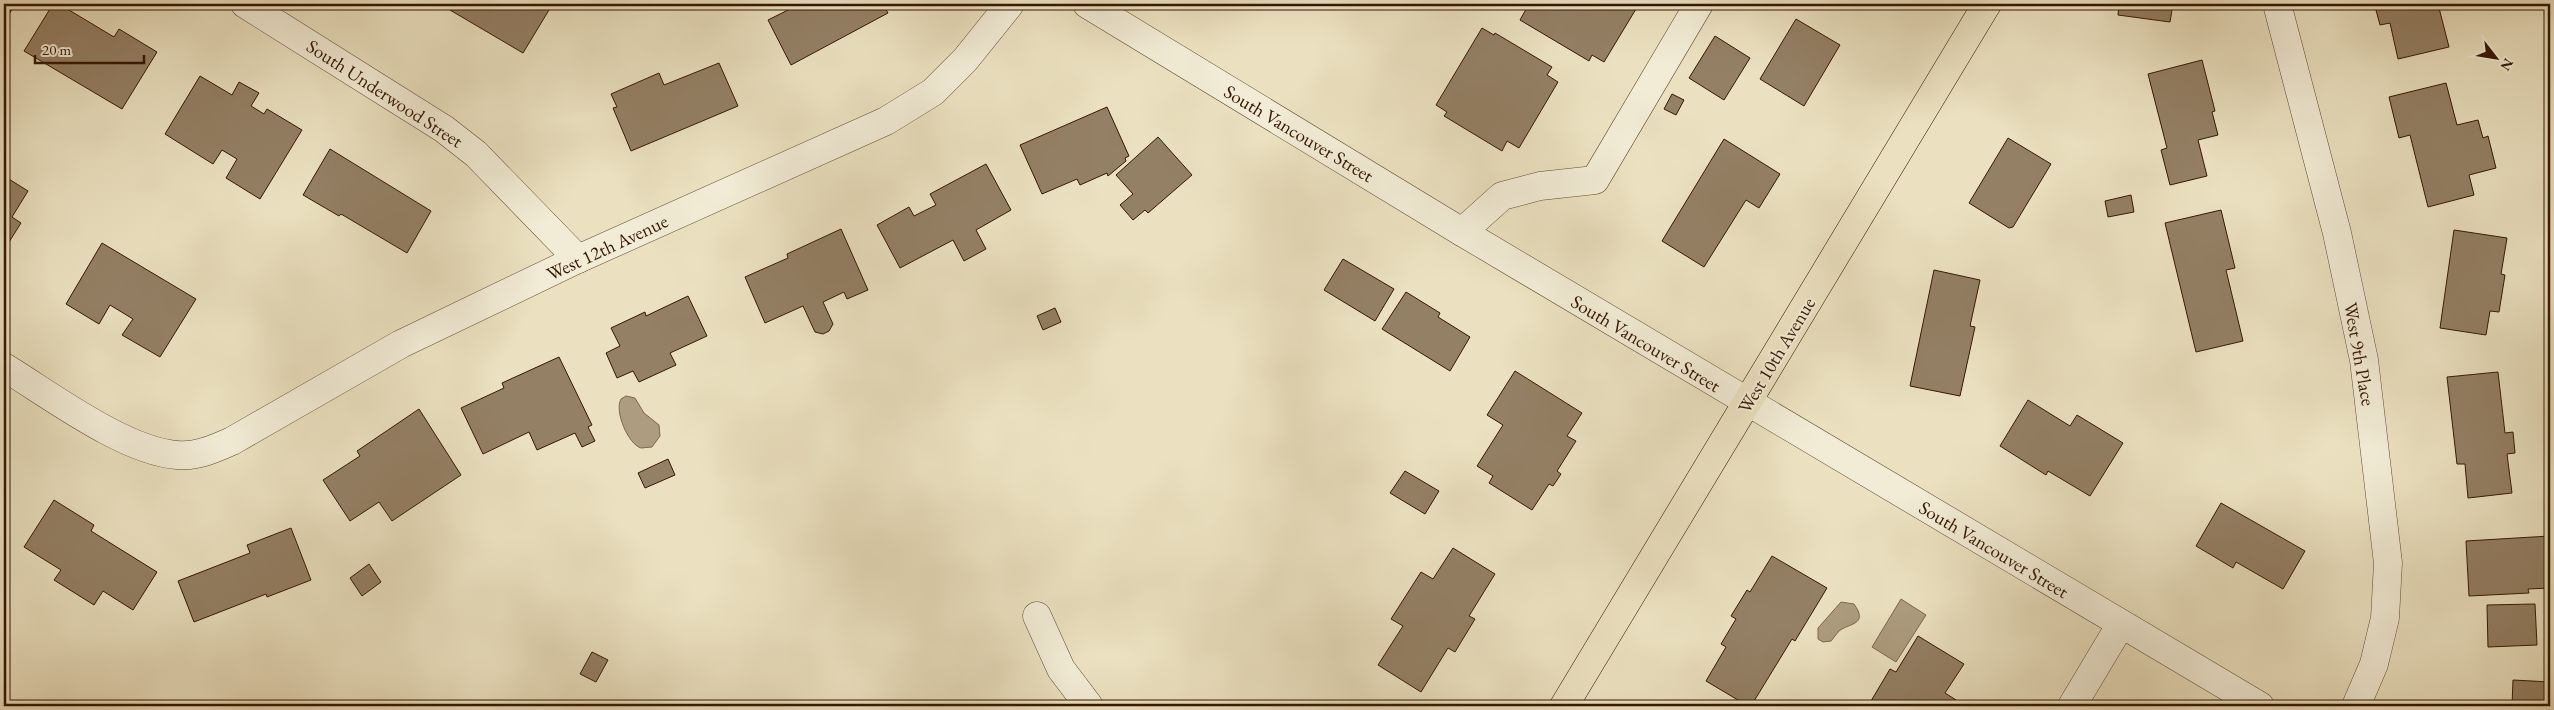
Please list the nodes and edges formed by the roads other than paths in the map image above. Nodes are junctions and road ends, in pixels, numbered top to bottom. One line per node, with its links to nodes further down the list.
1 (245, 4): 8 (street, South Underwood Street)
2 (1010, 4): 8 (street, West 12th Avenue)
3 (1087, 4): 7 (street, South Vancouver Street)
4 (1699, 4): 7 (street)
5 (1987, 4): 10 (main road, West 10th Avenue)
6 (2277, 4): 17 (street, West 9th Place)
7 (1462, 232): 10 (street, South Vancouver Street)
8 (578, 259): 9 (street, West 12th Avenue)
9 (4, 368)
10 (1747, 403): 12 (street, South Vancouver Street); 14 (main road, West 10th Avenue)
11 (1037, 616): 13 (street)
12 (2121, 624): 15 (street); 16 (street, South Vancouver Street)
13 (1089, 706)
14 (1564, 706)
15 (2072, 706)
16 (2260, 706)
17 (2356, 706)

